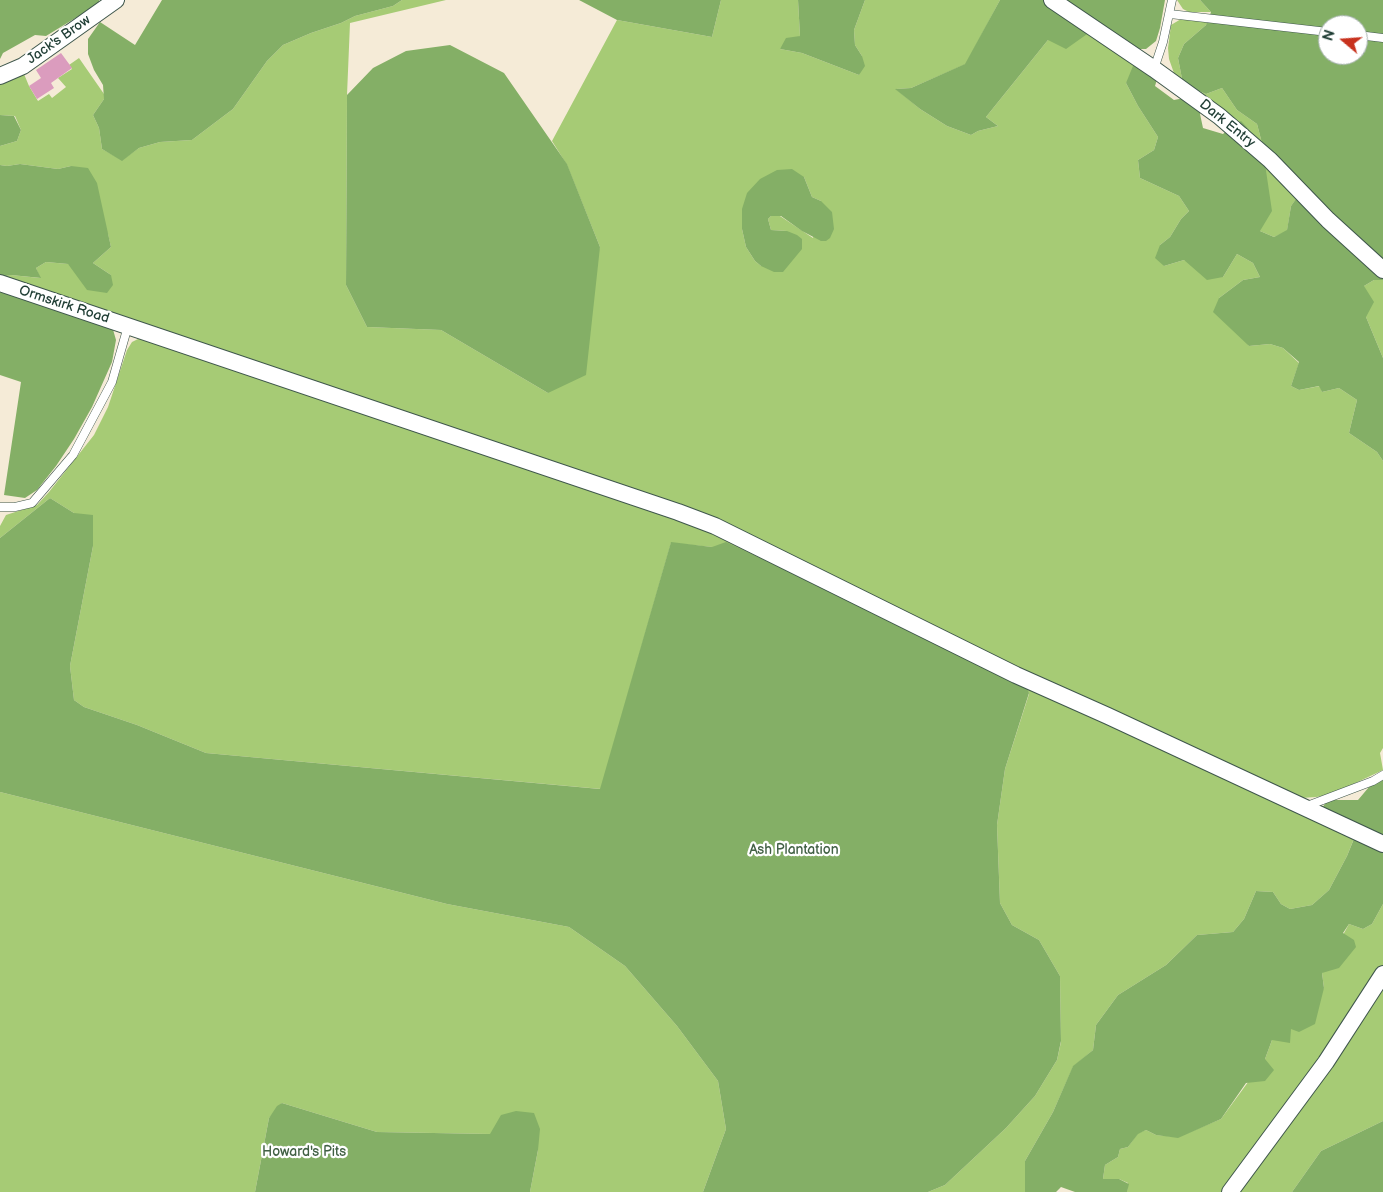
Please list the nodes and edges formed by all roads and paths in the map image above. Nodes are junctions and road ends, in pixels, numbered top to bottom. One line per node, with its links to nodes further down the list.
1 (116, 0): 9 (street, Jack's Brow)
2 (1052, 0): 8 (street, Dark Entry)
3 (1172, 0): 4 (lane)
4 (1170, 14): 5 (lane); 8 (lane)
5 (1318, 31)
6 (1368, 37): 7 (lane)
7 (1383, 38)
8 (1154, 69): 10 (street, Dark Entry)
9 (0, 76)
10 (1383, 270)
11 (0, 283): 12 (street, Ormskirk Road)
12 (128, 326): 13 (lane); 15 (street, Ormskirk Road)
13 (0, 507)
14 (1383, 775): 15 (lane)
15 (1302, 807): 16 (street, Ormskirk Road)
16 (1383, 844)
17 (1383, 974): 18 (street)
18 (1230, 1192)

